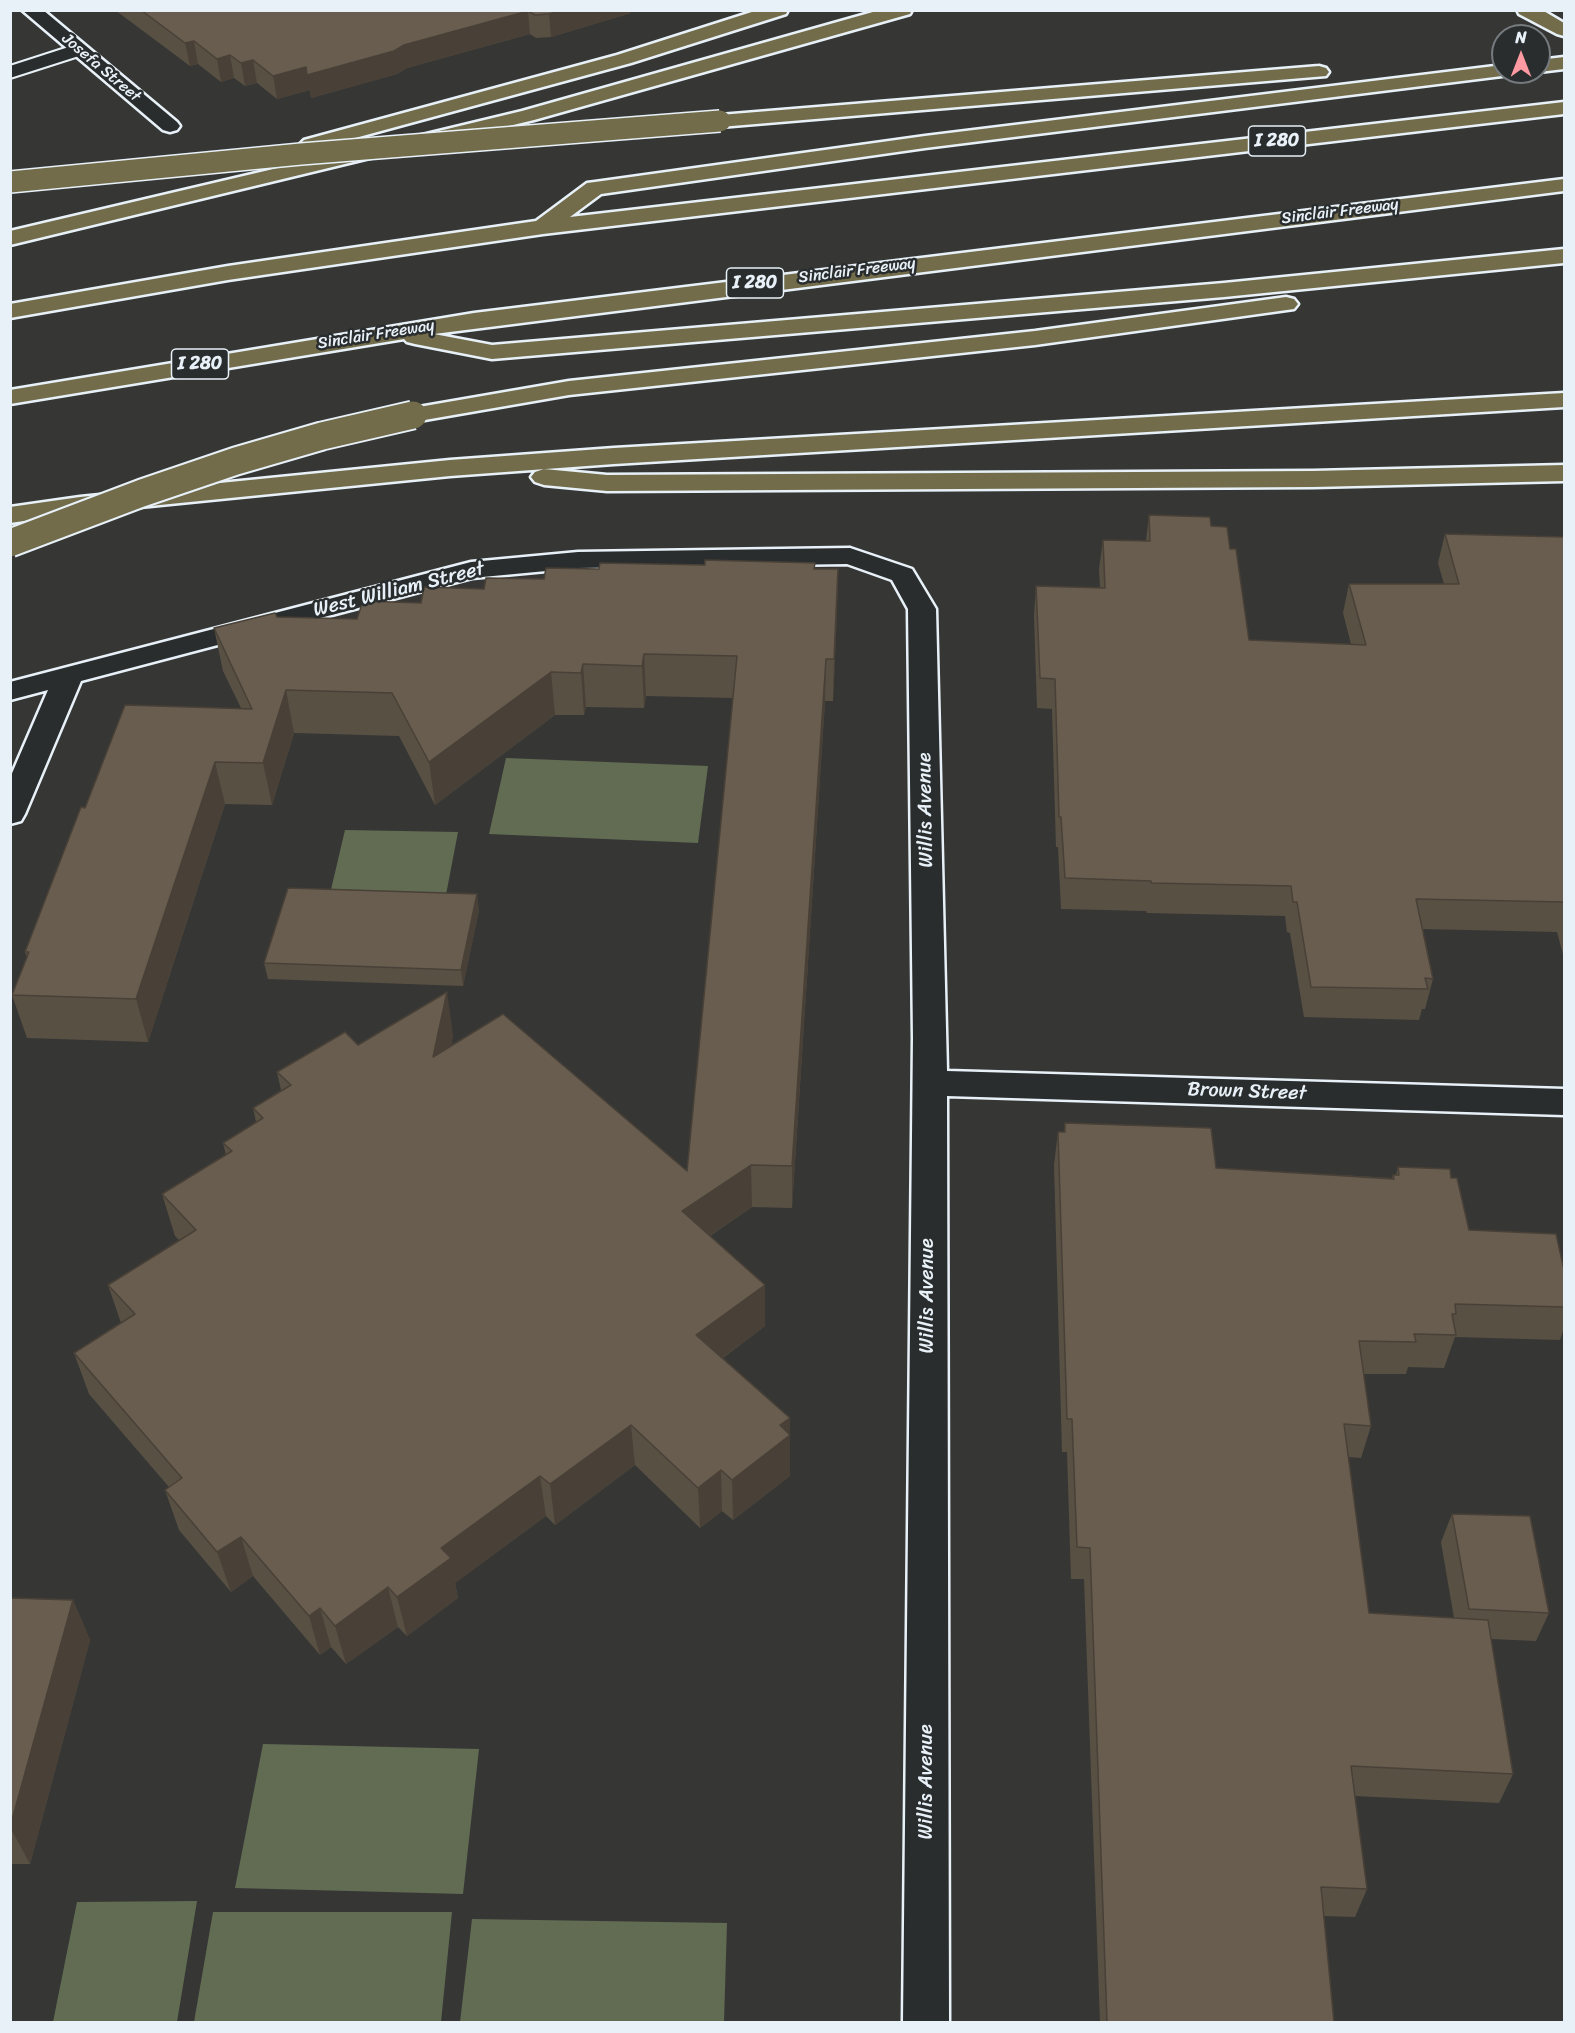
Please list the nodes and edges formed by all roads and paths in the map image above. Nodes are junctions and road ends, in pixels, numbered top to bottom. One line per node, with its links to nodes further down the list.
1 (31, 10): 6 (street, Josefa Street)
2 (779, 10): 16 (highway)
3 (903, 10): 18 (highway)
4 (1527, 10): 5 (highway)
5 (1564, 30)
6 (78, 50): 10 (lane); 13 (street, Josefa Street)
7 (1491, 58): 8 (highway)
8 (1360, 69)
9 (1337, 71): 14 (highway, bridge)
10 (10, 72)
11 (1491, 72): 17 (highway)
12 (1564, 108): 17 (highway, I 280)
13 (170, 126)
14 (10, 182)
15 (1564, 185): 22 (highway, Sinclair Freeway / I 280)
16 (10, 223)
17 (543, 227): 21 (highway, I 280)
18 (10, 238)
19 (1564, 256): 20 (highway)
20 (1541, 259): 22 (highway); 28 (highway, bridge)
21 (10, 311)
22 (389, 332): 23 (highway, Sinclair Freeway / I 280)
23 (10, 397)
24 (1564, 400): 25 (highway)
25 (450, 468): 26 (highway); 27 (highway)
26 (1564, 473)
27 (10, 515)
28 (10, 543)
29 (902, 575): 30 (street, West William Street); 33 (street, Willis Avenue)
30 (69, 675): 31 (street, West William Street); 32 (street)
31 (10, 690)
32 (10, 814)
33 (928, 1083): 34 (street, Brown Street); 35 (street, Willis Avenue)
34 (1564, 1102)
35 (926, 2022)

